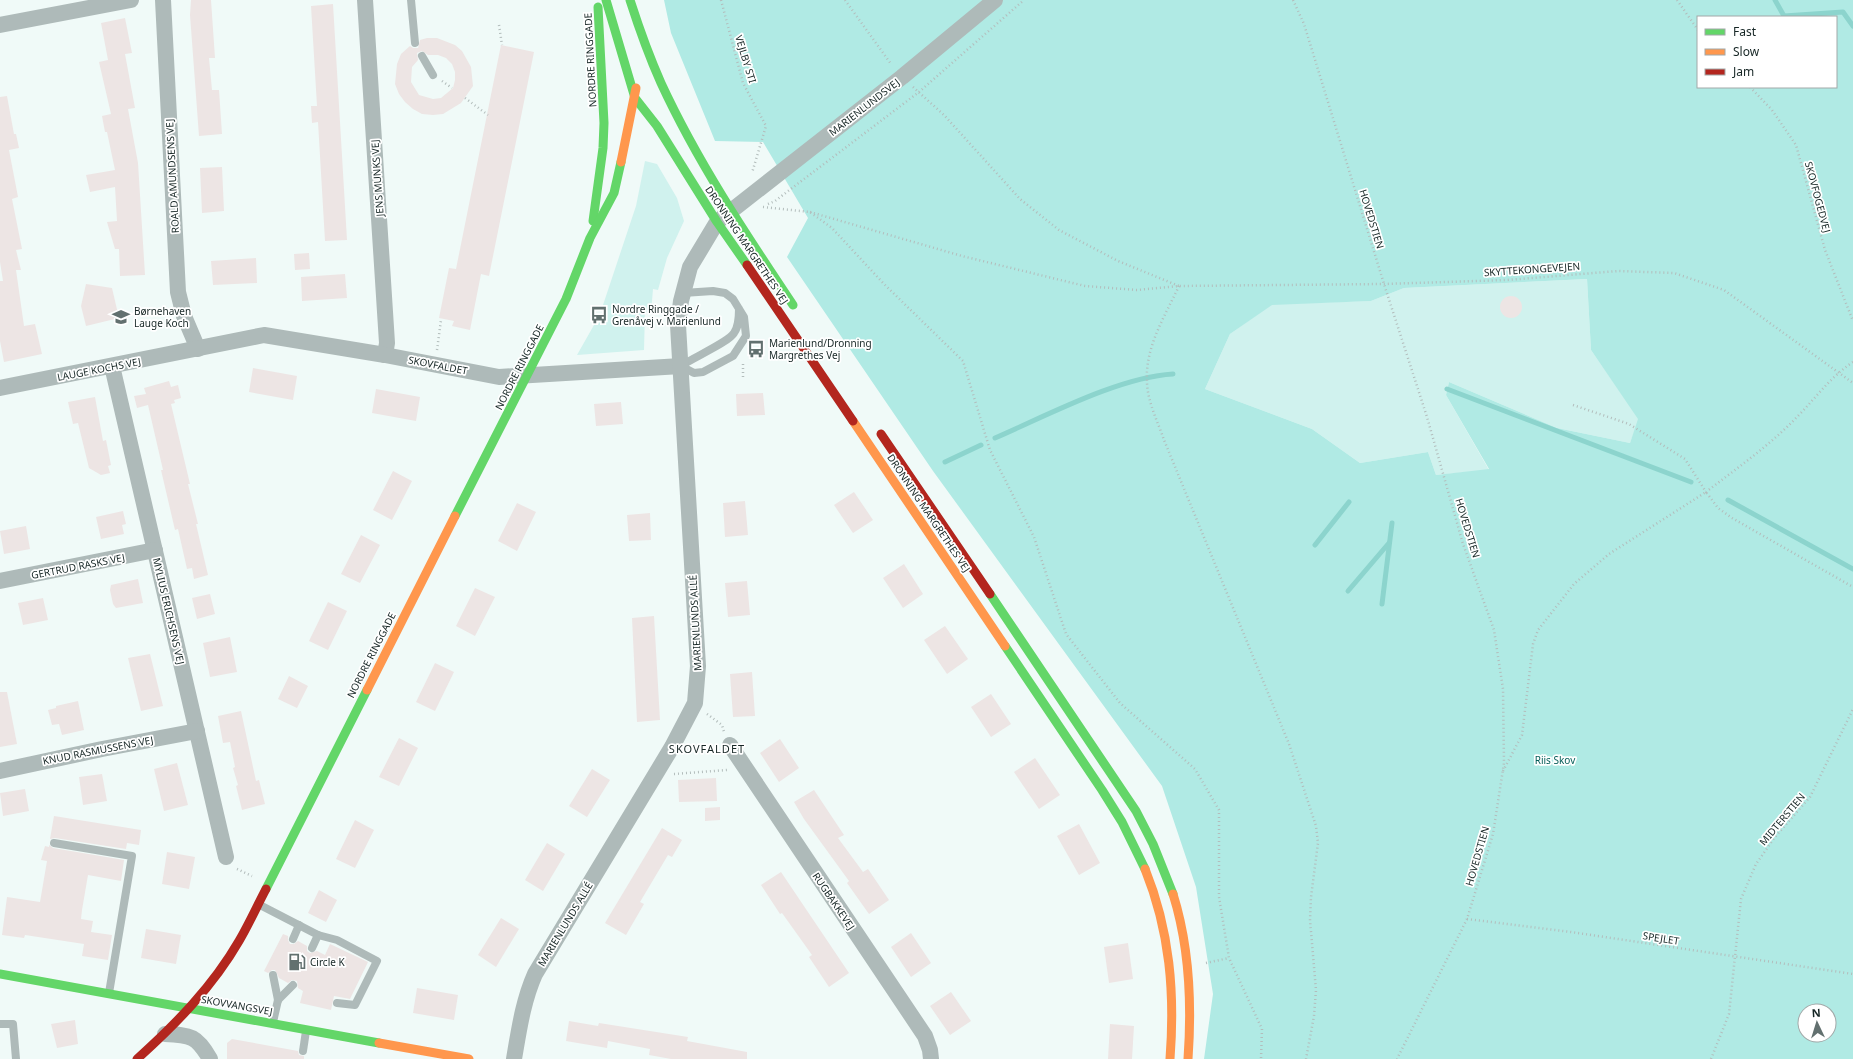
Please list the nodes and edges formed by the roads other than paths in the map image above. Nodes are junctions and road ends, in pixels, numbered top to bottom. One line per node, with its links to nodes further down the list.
1 (131, 0): 10 (street)
2 (163, 0): 25 (street, ROALD AMUNDSENS VEJ)
3 (366, 0): 26 (street, JENS MUNKS VEJ)
4 (411, 0): 11 (lane)
5 (598, 0): 21 (street, NORDRE RINGGADE)
6 (606, 0): 16 (street, DRONNING MARGRETHES VEJ)
7 (630, 0): 9 (street)
8 (995, 0): 19 (street, MARIENLUNDSVEJ)
9 (636, 21): 12 (street); 19 (street, DRONNING MARGRETHES VEJ)
10 (0, 25)
11 (415, 43)
12 (639, 53)
13 (422, 56): 15 (lane)
14 (638, 73): 16 (street, NORDRE RINGGADE)
15 (434, 75)
16 (635, 98): 17 (street, DRONNING MARGRETHES VEJ); 18 (street, NORDRE RINGGADE)
17 (657, 126): 18 (street); 20 (street, DRONNING MARGRETHES VEJ)
18 (628, 134): 21 (street, NORDRE RINGGADE)
19 (732, 212): 20 (street, MARIENLUNDSVEJ); 24 (street, DRONNING MARGRETHES VEJ)
20 (717, 222): 22 (street, MARIENLUNDS ALLÉ); 62 (street, DRONNING MARGRETHES VEJ)
21 (590, 238): 29 (street, NORDRE RINGGADE)
22 (683, 293): 23 (lane); 28 (street, MARIENLUNDS ALLÉ)
23 (739, 309): 28 (lane); 28 (lane)
24 (797, 310)
25 (198, 349): 26 (street, SKOVFALDET); 27 (street, LAUGE KOCHS VEJ)
26 (385, 355): 29 (street, SKOVFALDET)
27 (112, 366): 30 (street, LAUGE KOCHS VEJ); 32 (street, MYLIUS ERICHSENS VEJ)
28 (681, 366): 29 (street, SKOVFALDET); 60 (street, MARIENLUNDS ALLÉ)
29 (526, 375): 39 (street, NORDRE RINGGADE)
30 (0, 388)
31 (877, 429): 63 (street, DRONNING MARGRETHES VEJ)
32 (155, 550): 33 (street, GERTRUD RASKS VEJ); 34 (street, MYLIUS ERICHSENS VEJ)
33 (0, 581)
34 (197, 731): 36 (street, KNUD RASMUSSENS VEJ); 38 (street, MYLIUS ERICHSENS VEJ)
35 (730, 745): 61 (street, RUGBAKKEVEJ)
36 (0, 770)
37 (54, 843): 47 (lane)
38 (226, 856)
39 (258, 904): 40 (lane); 50 (street, NORDRE RINGGADE)
40 (299, 925): 41 (lane); 42 (lane)
41 (318, 935): 43 (lane); 49 (lane)
42 (293, 938)
43 (312, 948)
44 (0, 974): 47 (street, SKOVVANGSVEJ)
45 (274, 975): 48 (lane)
46 (293, 985): 48 (lane)
47 (108, 993): 50 (street, SKOVVANGSVEJ)
48 (278, 1000): 51 (lane)
49 (337, 1002)
50 (191, 1008): 51 (street, SKOVVANGSVEJ); 54 (street, NORDRE RINGGADE)
51 (273, 1023): 53 (street, SKOVVANGSVEJ)
52 (0, 1024): 56 (lane)
53 (307, 1029): 55 (lane); 59 (street, SKOVVANGSVEJ)
54 (165, 1034): 57 (street, NORDRE RINGGADE); 58 (street)
55 (303, 1052)
56 (16, 1059)
57 (137, 1059)
58 (210, 1059)
59 (469, 1059)
60 (514, 1059)
61 (931, 1059)
62 (1170, 1059)
63 (1188, 1059)

